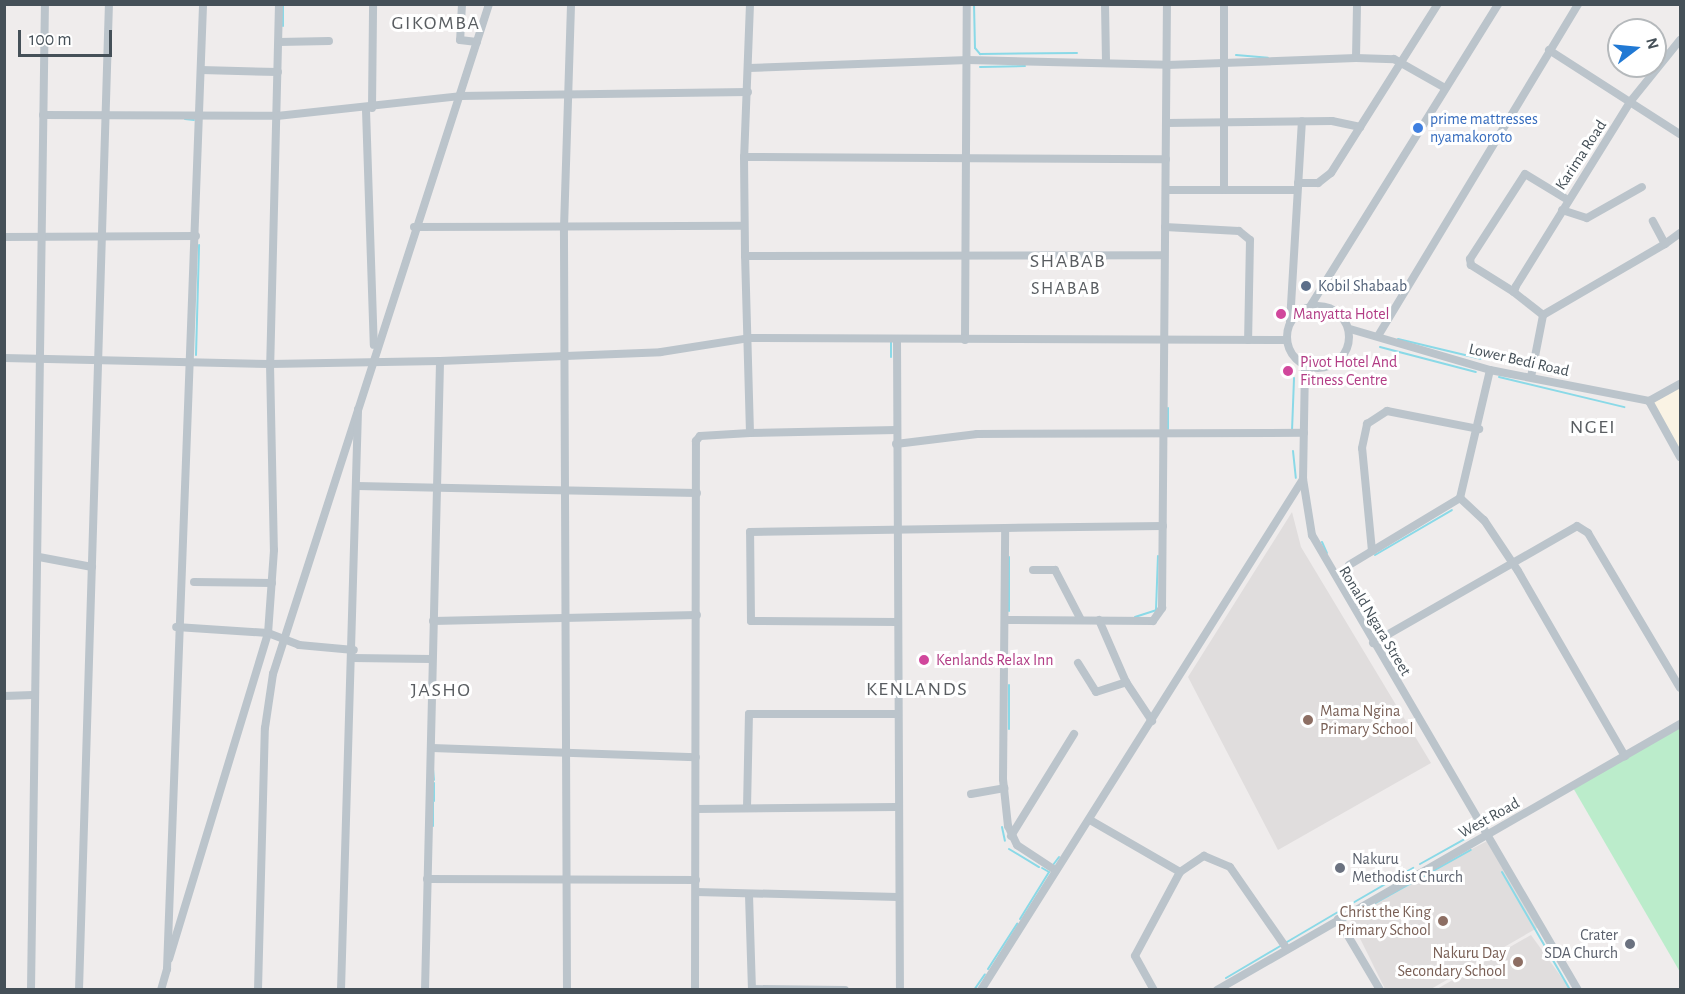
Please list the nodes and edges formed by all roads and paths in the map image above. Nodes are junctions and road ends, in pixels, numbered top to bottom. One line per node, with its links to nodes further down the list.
1 (45, 4): 39 (street)
2 (109, 4): 38 (street)
3 (203, 4): 30 (street)
4 (279, 4): 20 (street)
5 (373, 4): 37 (street)
6 (462, 4): 21 (street)
7 (489, 4): 21 (street)
8 (571, 4): 34 (street)
9 (750, 4): 29 (street)
10 (967, 4): 24 (street)
11 (1105, 4): 26 (street)
12 (1167, 4): 28 (street)
13 (1224, 4): 25 (street)
14 (1358, 4): 23 (street)
15 (1438, 4): 27 (street)
16 (1498, 4): 32 (street)
17 (1578, 4): 22 (street)
18 (1680, 40): 36 (street, Karima Road)
19 (328, 41): 20 (street)
20 (279, 42): 31 (street)
21 (477, 42): 35 (street)
22 (1550, 50): 36 (street); 75 (street)
23 (1356, 58): 25 (street); 27 (street)
24 (968, 60): 26 (street); 29 (street); 47 (street)
25 (1224, 62): 28 (street); 43 (street)
26 (1106, 63): 28 (street)
27 (1403, 63): 32 (street); 45 (street)
28 (1167, 65): 44 (street)
29 (749, 68): 33 (street)
30 (201, 70): 31 (street); 40 (street)
31 (278, 72): 41 (street)
32 (1445, 88): 71 (street)
33 (748, 92): 34 (street); 48 (street)
34 (568, 94): 35 (street); 60 (street)
35 (460, 96): 37 (street); 58 (street)
36 (1630, 102): 46 (street); 54 (street, Karima Road)
37 (369, 109): 41 (street); 82 (street)
38 (106, 112): 39 (street); 40 (street); 64 (street)
39 (43, 115): 65 (street)
40 (199, 115): 41 (street); 62 (street)
41 (278, 116): 90 (street)
42 (1302, 121): 43 (street); 45 (street); 50 (street)
43 (1222, 122): 44 (street); 53 (street)
44 (1166, 123): 49 (street)
45 (1360, 127): 50 (street)
46 (1680, 134)
47 (967, 157): 48 (street); 49 (street); 67 (street)
48 (744, 158): 57 (street)
49 (1166, 159): 52 (street)
50 (1297, 187): 53 (street); 73 (street)
51 (1642, 187): 55 (street)
52 (1167, 190): 53 (street); 59 (street)
53 (1224, 190)
54 (1568, 200): 55 (street, Karima Road); 70 (street)
55 (1562, 210): 70 (street, Karima Road)
56 (1653, 221): 66 (street)
57 (740, 226): 60 (street); 69 (street)
58 (414, 227): 60 (street); 82 (street)
59 (1165, 227): 68 (street); 80 (street)
60 (564, 228): 83 (street)
61 (1680, 233): 66 (street)
62 (196, 236): 64 (street); 89 (street)
63 (4, 237): 65 (street)
64 (106, 238): 65 (street); 86 (street)
65 (40, 239): 85 (street)
66 (1665, 244): 72 (street)
67 (963, 252): 68 (street); 69 (street); 79 (street)
68 (1163, 255): 78 (street)
69 (745, 256): 76 (street)
70 (1514, 292): 72 (street)
71 (1311, 306): 73 (street); 74 (street)
72 (1543, 315): 93 (street)
73 (1290, 322): 81 (street)
74 (1350, 329): 75 (street, Lower Bedi Road); 91 (street)
75 (1378, 336): 92 (street, Lower Bedi Road)
76 (749, 338): 77 (street); 83 (street); 100 (street)
77 (897, 339): 79 (street); 99 (street)
78 (1161, 339): 79 (street); 80 (street); 97 (street)
79 (965, 340)
80 (1248, 340): 81 (street)
81 (1286, 340): 91 (street)
82 (374, 350): 88 (street)
83 (565, 357): 87 (street); 107 (street)
84 (4, 358): 85 (street)
85 (42, 358): 86 (street); 114 (street)
86 (100, 360): 89 (street); 117 (street)
87 (440, 361): 88 (street); 106 (street)
88 (370, 362): 90 (street); 95 (street)
89 (192, 364): 90 (street); 128 (street)
90 (270, 364): 120 (street)
91 (1305, 366): 101 (street, Ronald Ngara Street)
92 (1490, 369): 93 (street, Lower Bedi Road); 98 (street)
93 (1531, 377): 96 (street, Lower Bedi Road)
94 (1680, 384): 96 (street)
95 (358, 398): 105 (street); 130 (street)
96 (1649, 401): 103 (street)
97 (1161, 429): 101 (street); 102 (street); 110 (street)
98 (1479, 429): 109 (street); 113 (street)
99 (896, 430): 100 (street); 102 (street)
100 (750, 433): 108 (street)
101 (1304, 433): 104 (street, Ronald Ngara Street)
102 (896, 444): 112 (street)
103 (1680, 457)
104 (1304, 479): 131 (street, Ronald Ngara Street); 140 (street)
105 (357, 486): 106 (street); 132 (street)
106 (435, 488): 107 (street); 125 (street)
107 (565, 489): 108 (street); 122 (street)
108 (697, 493): 121 (street)
109 (1460, 498): 113 (street); 115 (street)
110 (1163, 526): 111 (street); 124 (street)
111 (1005, 528): 112 (street); 123 (street)
112 (898, 532): 127 (street); 127 (street)
113 (1372, 551): 116 (street)
114 (39, 558): 117 (street); 137 (street)
115 (1510, 561): 131 (street); 136 (street); 145 (street)
116 (1349, 565)
117 (92, 567): 168 (street)
118 (1033, 570): 126 (street)
119 (194, 582): 120 (street)
120 (272, 584): 129 (street)
121 (697, 615): 122 (street); 146 (street)
122 (569, 618): 125 (street); 144 (street)
123 (1006, 620): 126 (street); 147 (street)
124 (1099, 620): 126 (street); 135 (street)
125 (433, 621): 133 (street)
126 (1081, 621)
127 (897, 622): 139 (street)
128 (176, 627): 129 (street); 165 (street)
129 (268, 633): 130 (street); 165 (street)
130 (283, 640): 132 (street); 170 (street)
131 (1373, 643): 154 (street, Ronald Ngara Street)
132 (353, 654): 133 (street); 171 (street)
133 (431, 659): 143 (street)
134 (1078, 663): 135 (street)
135 (1126, 682): 140 (street)
136 (1680, 688)
137 (33, 695): 138 (street); 167 (street)
138 (4, 696)
139 (897, 714): 149 (street); 150 (street)
140 (1152, 721): 152 (street)
141 (1680, 724): 145 (street, West Road)
142 (1074, 734): 153 (street)
143 (432, 748): 144 (street); 158 (street)
144 (569, 753): 146 (street); 157 (street)
145 (1625, 756): 154 (street, West Road)
146 (696, 757): 151 (street)
147 (1004, 788): 148 (street); 153 (street)
148 (971, 794)
149 (896, 807): 150 (street); 162 (street)
150 (747, 808): 151 (street)
151 (696, 809): 159 (street)
152 (1090, 820): 155 (street); 156 (street)
153 (1011, 836): 155 (street)
154 (1485, 836): 163 (street, West Road); 181 (street, Ronald Ngara Street)
155 (1055, 870): 177 (street)
156 (1180, 872): 164 (street); 178 (street)
157 (566, 878): 158 (street); 159 (street); 173 (street)
158 (427, 879): 172 (street)
159 (696, 880): 160 (street)
160 (696, 892): 161 (street); 174 (street)
161 (749, 895): 162 (street); 166 (street)
162 (898, 897): 176 (street)
163 (1338, 919): 164 (street, West Road); 180 (street)
164 (1287, 949): 179 (street, West Road)
165 (167, 969): 169 (street)
166 (752, 989): 175 (street)
167 (31, 990)
168 (79, 990)
169 (161, 990)
170 (258, 990)
171 (341, 990)
172 (425, 990)
173 (567, 990)
174 (695, 990)
175 (845, 990)
176 (900, 990)
177 (981, 990)
178 (1154, 990)
179 (1216, 990)
180 (1380, 990)
181 (1578, 990)

